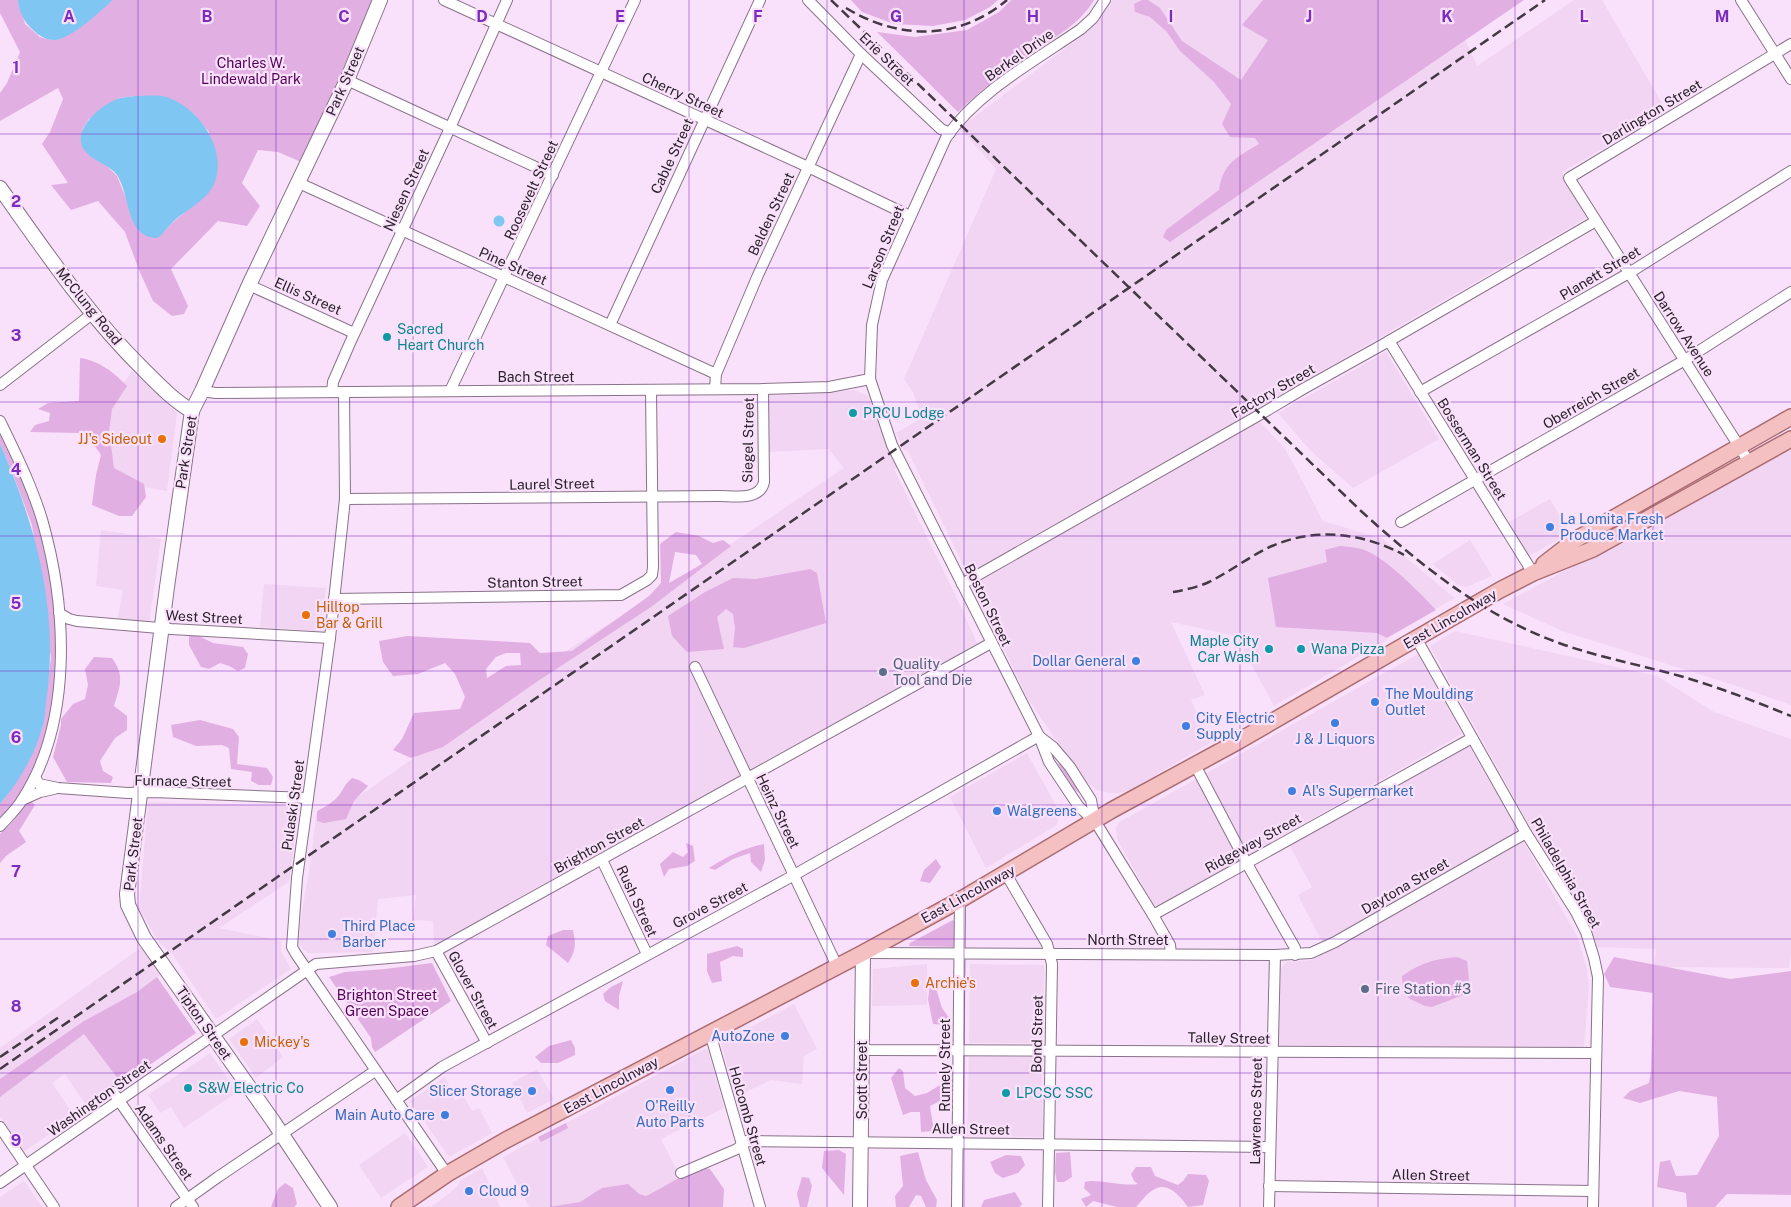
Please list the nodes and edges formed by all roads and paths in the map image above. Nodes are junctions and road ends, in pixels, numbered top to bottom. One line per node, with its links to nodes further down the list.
1 (380, 0): 15 (street, Park Street)
2 (444, 0): 9 (street, Cherry Street)
3 (507, 0): 9 (street, Niesen Street)
4 (635, 0): 13 (street, Roosevelt Street)
5 (760, 0): 16 (street, Cable Street)
6 (808, 0): 11 (street, Erie Street)
7 (1105, 0): 18 (street, Berkel Drive)
8 (1741, 0): 12 (street)
9 (496, 23): 13 (street, Cherry Street); 17 (street, Niesen Street)
10 (1791, 44): 12 (street, Darlington Street)
11 (861, 54): 18 (street, Erie Street); 19 (street, Belden Street)
12 (1775, 54): 14 (street); 25 (street, Darlington Street)
13 (601, 72): 16 (street, Cherry Street); 21 (street, Roosevelt Street)
14 (1791, 79)
15 (347, 80): 17 (street); 22 (street, Park Street)
16 (704, 120): 19 (street, Cherry Street); 32 (street, Cable Street)
17 (450, 128): 21 (street); 26 (street, Niesen Street)
18 (950, 133): 24 (street, Larson Street)
19 (808, 167): 24 (street, Cherry Street); 36 (street, Belden Street)
20 (1791, 171): 27 (street, Planett Street)
21 (553, 175): 28 (street, Roosevelt Street)
22 (299, 183): 26 (street, Pine Street); 29 (street, Park Street)
23 (0, 188): 31 (street, McClung Road)
24 (910, 216): 37 (street, Larson Street)
25 (1596, 221): 27 (street, Darrow Avenue); 34 (street, Factory Street)
26 (402, 231): 28 (street, Pine Street); 33 (street, Niesen Street)
27 (1629, 273): 35 (street, Darrow Avenue); 46 (street, Planett Street)
28 (505, 278): 32 (street, Pine Street); 43 (street, Roosevelt Street)
29 (249, 285): 33 (street, Ellis Street); 42 (street, Park Street)
30 (1791, 292): 35 (street, Oberreich Street)
31 (92, 314): 38 (street); 47 (street, McClung Road)
32 (610, 325): 36 (street, Pine Street)
33 (354, 333): 44 (street, Niesen Street)
34 (1388, 341): 46 (street, Bosserman Street); 59 (street, Factory Street)
35 (1685, 360): 51 (street, Darrow Avenue); 53 (street, Oberreich Street)
36 (716, 374): 39 (street, Belden Street)
37 (870, 379): 40 (street, Bach Street); 59 (street, Boston Street)
38 (0, 385)
39 (715, 389): 40 (street, Bach Street); 41 (street, Bach Street)
40 (763, 389): 54 (street, Siegel Street)
41 (651, 390): 43 (street, Bach Street); 55 (street)
42 (202, 391): 44 (street, Bach Street); 47 (street, Park Street)
43 (450, 391): 45 (street, Bach Street)
44 (332, 392): 45 (street, Bach Street)
45 (344, 392): 56 (street, Pulaski Street)
46 (1420, 392): 53 (street, Bosserman Street)
47 (192, 412): 64 (street, Park Street)
48 (1791, 417): 51 (main road, East Lincolnway)
49 (0, 422): 61 (street)
50 (1791, 439): 52 (main road, East Lincolnway)
51 (1740, 446): 52 (street, Darrow Avenue); 58 (main road, East Lincolnway)
52 (1749, 462): 58 (main road, East Lincolnway)
53 (1475, 479): 57 (street, Oberreich Street); 58 (street, Bosserman Street)
54 (760, 492): 55 (street, Laurel Street)
55 (653, 496): 56 (street, Laurel Street); 60 (street, Stanton Street)
56 (344, 499): 60 (street, Pulaski Street)
57 (1401, 522)
58 (1533, 573): 66 (main road, East Lincolnway)
59 (962, 584): 67 (street, Boston Street)
60 (334, 599): 65 (street, Pulaski Street)
61 (59, 613): 62 (street, West Street); 63 (street)
62 (77, 621): 63 (street); 64 (street, West Street)
63 (60, 629): 72 (street)
64 (162, 629): 65 (street, West Street); 75 (street, Park Street)
65 (330, 638): 76 (street, Pulaski Street)
66 (1416, 638): 70 (street, Philadelphia Street); 71 (main road, East Lincolnway)
67 (991, 643): 69 (street, Boston Street); 73 (street, Brighton Street)
68 (696, 666): 73 (street, Heinz Street)
69 (1039, 736): 78 (street, Boston Street); 78 (street, Boston Street); 84 (street, Grove Street)
70 (1472, 738): 80 (street, Philadelphia Street); 82 (street, Ridgeway Street)
71 (1195, 765): 78 (main road, East Lincolnway); 82 (street)
72 (35, 777): 74 (street, Furnace Street); 77 (street)
73 (748, 779): 81 (street, Brighton Street); 84 (street, Heinz Street)
74 (58, 788): 75 (street, Furnace Street); 77 (street, Furnace Street)
75 (140, 793): 76 (street, Furnace Street); 87 (street, Park Street)
76 (308, 798): 97 (street, Pulaski Street)
77 (22, 800): 79 (street)
78 (1095, 821): 83 (main road, East Lincolnway); 86 (street, Boston Street)
79 (0, 826)
80 (1526, 833): 95 (street, Daytona Street); 105 (street, Philadelphia Street)
81 (602, 860): 88 (street, Brighton Street); 91 (street, Rush Street)
82 (1246, 862): 86 (street, Ridgeway Street); 95 (street)
83 (1006, 874): 85 (main road, East Lincolnway); 90 (street, Bond Street)
84 (793, 875): 91 (street, Grove Street); 96 (street, Heinz Street)
85 (960, 900): 89 (main road, East Lincolnway); 92 (street)
86 (1153, 916): 93 (street, Boston Street)
87 (144, 938): 99 (street, Tipton Street)
88 (436, 950): 97 (street, Brighton Street); 100 (street, Glover Street)
89 (863, 953): 92 (street, North Street); 96 (main road, East Lincolnway); 101 (street, Scott Street)
90 (1050, 953): 92 (street, North Street); 93 (street, North Street); 103 (street, Bond Street)
91 (647, 954): 100 (street, Grove Street)
92 (960, 954): 102 (street, Rumely Street)
93 (1171, 954): 94 (street, North Street)
94 (1274, 955): 95 (street, North Street); 104 (street, Lawrence Street)
95 (1295, 955)
96 (837, 966): 98 (main road, East Lincolnway)
97 (307, 970): 99 (street, Brighton Street); 106 (street, Pulaski Street)
98 (710, 1033): 114 (street, Holcomb Street); 118 (main road, East Lincolnway)
99 (213, 1036): 107 (street, Washington Street); 110 (street, Tipton Street)
100 (487, 1043): 108 (street, Grove Street)
101 (861, 1049): 102 (street, Talley Street); 111 (street, Scott Street)
102 (959, 1050): 103 (street, Talley Street); 112 (street, Rumely Street)
103 (1050, 1051): 104 (street, Talley Street); 113 (street, Bond Street)
104 (1271, 1052): 105 (street, Talley Street); 115 (street, Lawrence Street)
105 (1595, 1053): 121 (street, Philadelphia Street)
106 (375, 1071): 108 (street, Pulaski Street); 110 (street)
107 (116, 1096): 116 (street, Washington Street); 122 (street, Adams Street)
108 (396, 1100): 118 (street, Pulaski Street)
109 (0, 1127): 116 (street)
110 (281, 1134): 122 (street); 125 (street, Tipton Street)
111 (862, 1142): 112 (street, Allen Street); 114 (street, Allen Street); 128 (street, Scott Street)
112 (959, 1143): 113 (street, Allen Street); 129 (street, Rumely Street)
113 (1049, 1144): 115 (street, Allen Street); 130 (street, Bond Street)
114 (742, 1145): 117 (street, Allen Street); 127 (street, Holcomb Street)
115 (1269, 1147): 120 (street, Lawrence Street)
116 (25, 1165): 119 (street, Washington Street); 123 (street)
117 (681, 1173)
118 (448, 1174): 126 (main road, East Lincolnway)
119 (0, 1182)
120 (1269, 1186): 121 (street, Allen Street); 131 (street, Lawrence Street)
121 (1593, 1191): 132 (street, Philadelphia Street)
122 (190, 1203): 124 (street)
123 (54, 1207)
124 (176, 1207)
125 (330, 1207)
126 (399, 1207)
127 (760, 1207)
128 (860, 1207)
129 (957, 1207)
130 (1048, 1207)
131 (1269, 1207)
132 (1593, 1207)

